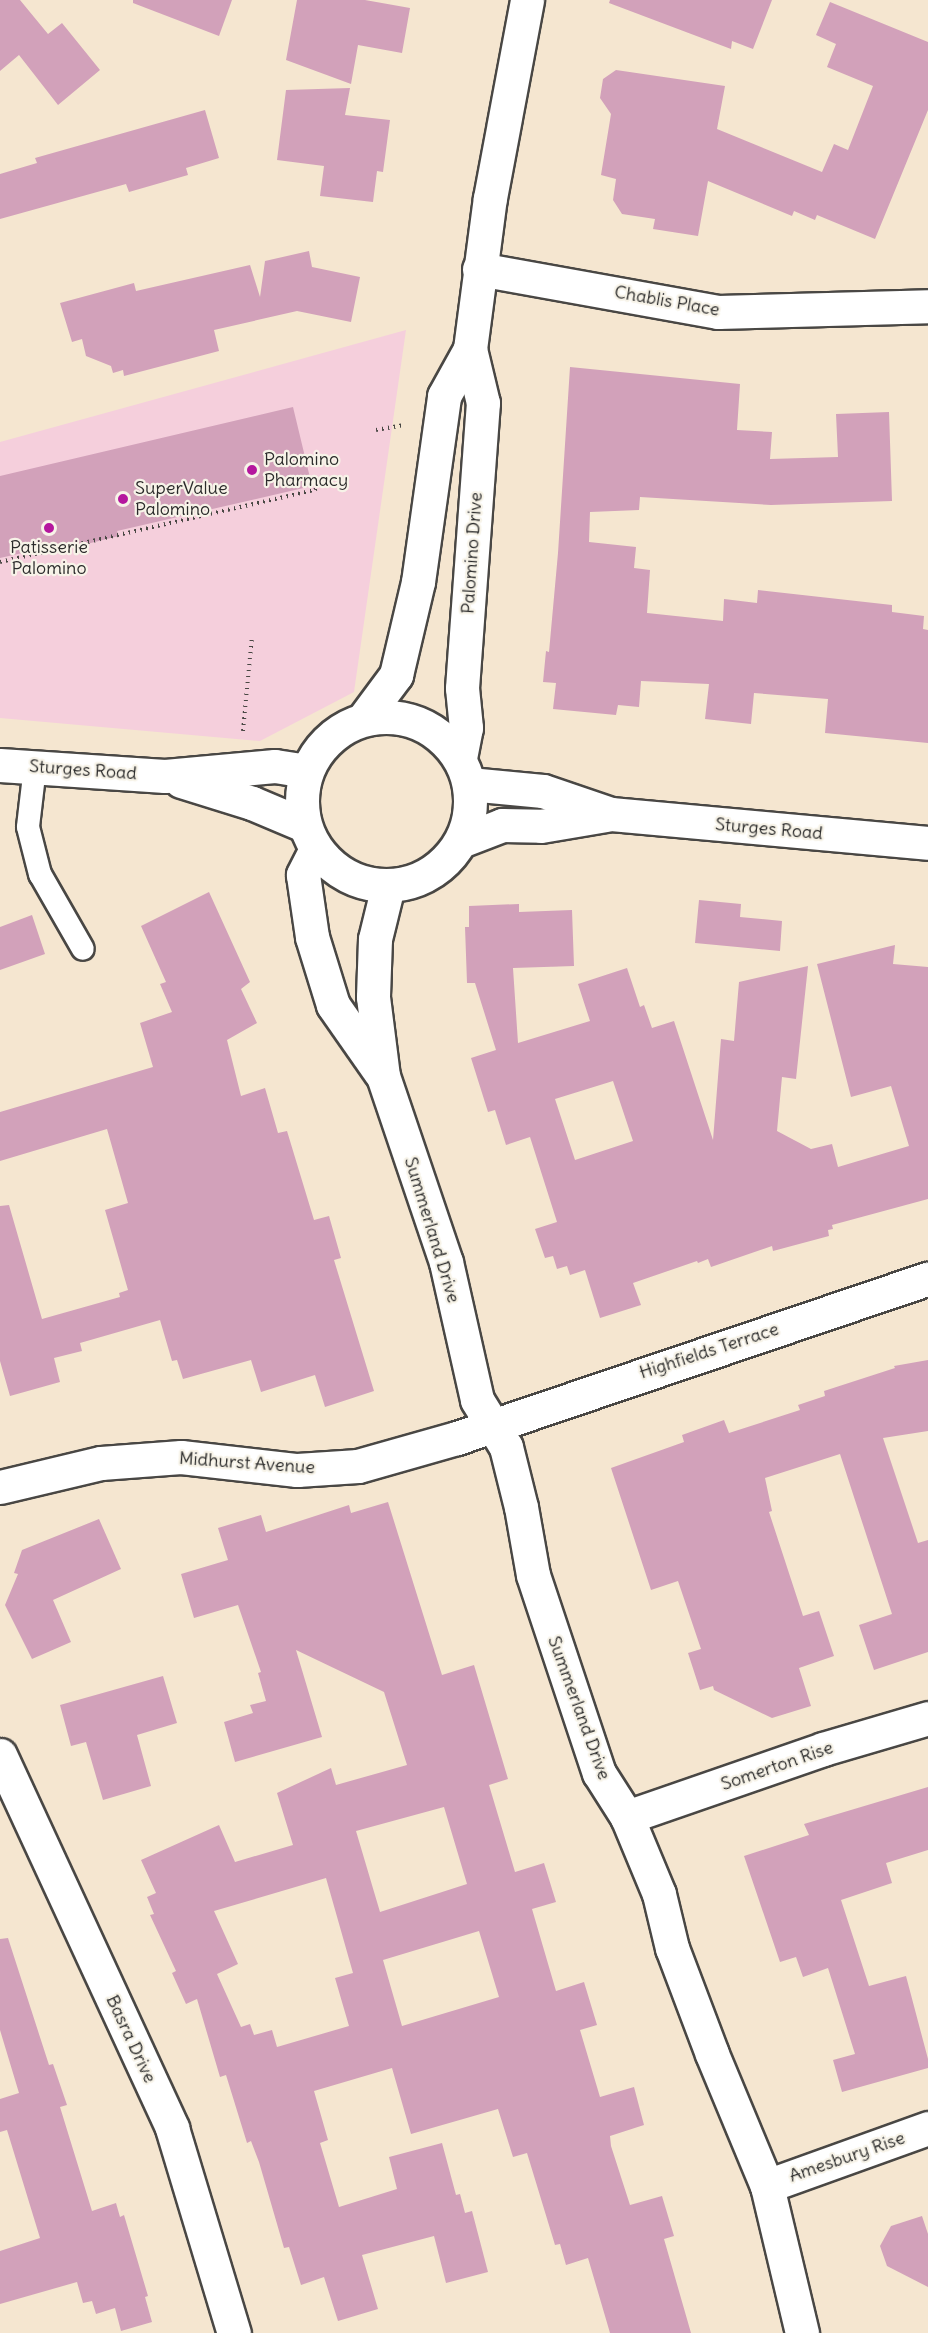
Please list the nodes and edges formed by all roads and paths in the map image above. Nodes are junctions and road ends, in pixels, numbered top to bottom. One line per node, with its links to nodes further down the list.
1 (527, 0): 2 (main road, Palomino Drive)
2 (479, 269): 3 (main road, Chablis Place); 4 (main road, Palomino Drive)
3 (928, 306)
4 (470, 349): 10 (main road, Palomino Drive); 15 (main road, Palomino Drive)
5 (406, 424): 6 (path)
6 (376, 430)
7 (323, 477): 8 (path)
8 (0, 562)
9 (252, 636): 11 (path)
10 (364, 718): 14 (main road); 15 (main road)
11 (242, 738)
12 (0, 765): 13 (main road, Sturges Road)
13 (35, 767): 16 (main road, Sturges Road); 22 (lane)
14 (306, 771): 16 (main road, Sturges Road); 18 (main road)
15 (465, 771): 17 (main road, Sturges Road); 19 (main road)
16 (165, 776): 18 (main road, Sturges Road)
17 (610, 814): 19 (main road, Sturges Road); 20 (main road, Sturges Road)
18 (310, 837): 21 (main road); 23 (main road, Summerland Drive)
19 (461, 841): 21 (main road)
20 (928, 843)
21 (388, 886): 23 (main road, Summerland Drive)
22 (82, 950)
23 (383, 1076): 25 (main road, Summerland Drive)
24 (928, 1279): 25 (main road, Highfields Terrace)
25 (491, 1425): 26 (main road, Midhurst Avenue); 29 (main road, Summerland Drive)
26 (0, 1487)
27 (928, 1718): 29 (main road, Somerton Rise)
28 (0, 1755): 32 (main road, Basra Drive)
29 (627, 1817): 31 (main road, Summerland Drive)
30 (928, 2128): 31 (main road, Amesbury Rise)
31 (766, 2186): 33 (main road, Summerland Drive)
32 (234, 2333)
33 (802, 2333)

